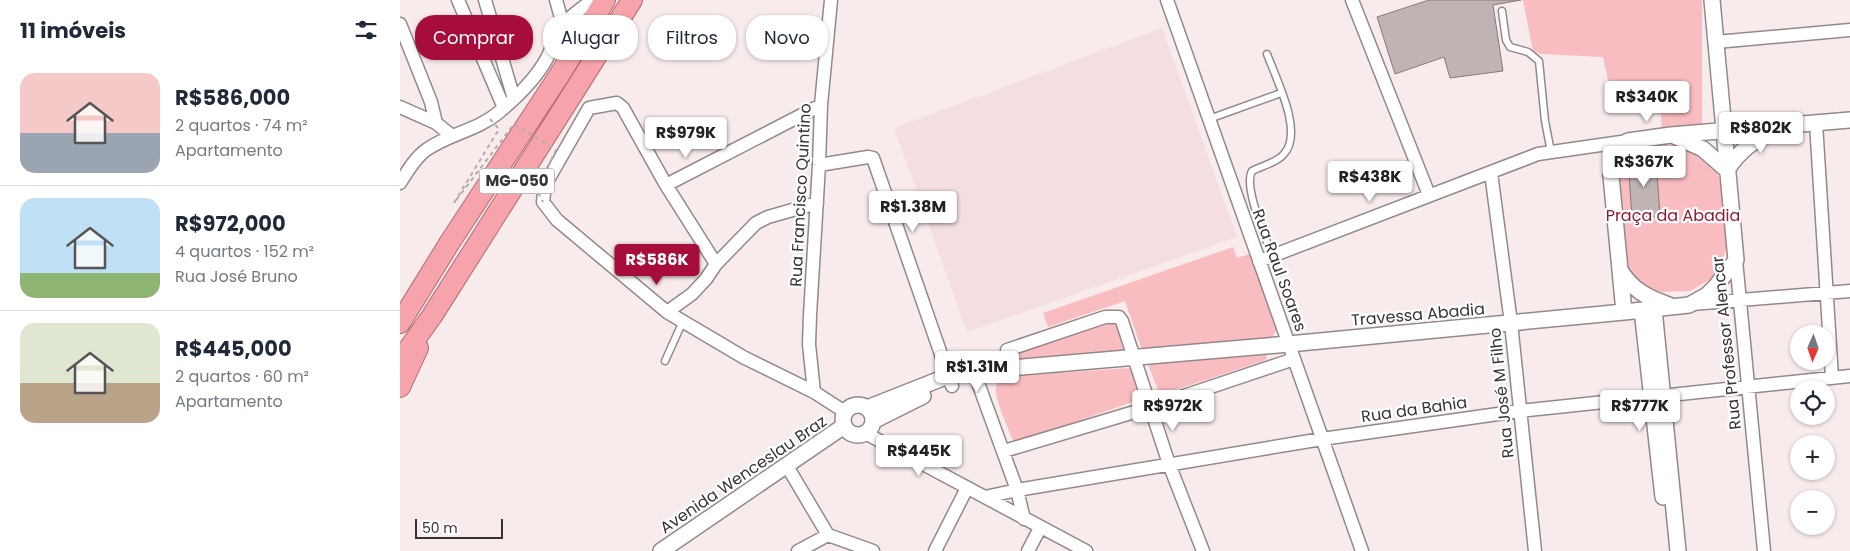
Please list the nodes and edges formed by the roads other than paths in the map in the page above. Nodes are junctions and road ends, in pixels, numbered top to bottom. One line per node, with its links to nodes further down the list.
1 (458, 0): 23 (street)
2 (485, 0): 20 (street)
3 (556, 0): 12 (street)
4 (592, 0): 13 (street)
5 (606, 0): 41 (highway, MG-050)
6 (632, 0): 56 (highway, MG-050)
7 (831, 0): 21 (street, Rua Francisco Quintino)
8 (1167, 0): 24 (street, Rua Raul Soares)
9 (1352, 0): 39 (street)
10 (1712, 0): 16 (street, Rua Professor Alencar)
11 (1502, 11): 33 (lane)
12 (560, 15)
13 (575, 15)
14 (400, 24): 27 (street)
15 (1850, 30): 16 (street)
16 (1716, 42): 29 (street, Rua Professor Alencar)
17 (1267, 54): 19 (lane)
18 (546, 60): 20 (street)
19 (1281, 93): 24 (lane); 42 (lane)
20 (514, 99): 23 (street)
21 (821, 105): 34 (street, Rua Francisco Quintino); 38 (street)
22 (400, 107): 27 (street)
23 (504, 108): 31 (street)
24 (1209, 119): 44 (street, Rua Raul Soares)
25 (1850, 120): 26 (street)
26 (1816, 122): 28 (street); 48 (street)
27 (436, 123): 31 (street)
28 (1783, 126): 29 (street); 35 (street)
29 (1724, 131): 30 (street); 35 (street, Rua Professor Alencar)
30 (1671, 135): 32 (street); 35 (street)
31 (452, 136): 37 (street)
32 (1628, 141): 33 (street); 46 (street)
33 (1551, 152): 36 (street)
34 (819, 165): 40 (street, Rua Francisco Quintino); 69 (street)
35 (1727, 170): 43 (street, Rua Professor Alencar)
36 (1491, 173): 39 (street); 59 (street, Rua José M Filho)
37 (400, 183)
38 (666, 185): 45 (street); 54 (street)
39 (1429, 196): 42 (street)
40 (817, 203): 45 (street); 72 (street, Rua Francisco Quintino)
41 (450, 242): 49 (highway); 58 (highway, MG-050)
42 (1272, 256): 44 (street)
43 (1736, 260): 50 (street, Rua Professor Alencar); 51 (street)
44 (1259, 261): 60 (street, Rua Raul Soares)
45 (716, 264): 54 (street)
46 (1620, 269): 52 (street); 55 (street)
47 (1850, 291): 48 (street, Travessa Abadia)
48 (1826, 294): 50 (street, Travessa Abadia); 68 (street)
49 (400, 300)
50 (1740, 300): 51 (street, Travessa Abadia); 71 (street, Rua Professor Alencar)
51 (1689, 304): 52 (street, Travessa Abadia)
52 (1673, 306): 53 (street, Travessa Abadia)
53 (1648, 309): 55 (street, Travessa Abadia); 73 (street)
54 (667, 312): 57 (street)
55 (1624, 312): 59 (street, Travessa Abadia)
56 (432, 316): 64 (highway, MG-050); 70 (highway)
57 (683, 321): 65 (lane); 72 (street)
58 (400, 323)
59 (1510, 323): 60 (street, Travessa Abadia); 75 (street, Rua José M Filho)
60 (1289, 344): 62 (street, Travessa Abadia); 63 (street, Rua Raul Soares)
61 (1007, 350): 62 (street)
62 (1134, 358): 66 (street, Travessa Abadia); 74 (street)
63 (1294, 359): 74 (street); 77 (street, Rua Raul Soares)
64 (400, 361)
65 (665, 361)
66 (979, 373): 69 (street, Travessa Abadia); 78 (street)
67 (1850, 376): 68 (street, Rua da Bahia)
68 (1832, 378): 71 (street, Rua da Bahia)
69 (950, 381): 76 (street, Avenida Wenceslau Braz)
70 (400, 387)
71 (1749, 387): 73 (street, Rua da Bahia); 99 (street, Rua Professor Alencar)
72 (814, 392): 76 (street)
73 (1657, 396): 75 (street, Rua da Bahia); 97 (street); 98 (street)
74 (1151, 407): 78 (street); 79 (street)
75 (1519, 411): 77 (street, Rua da Bahia); 96 (street, Rua José M Filho)
76 (858, 422): 80 (street, Avenida Wenceslau Braz); 81 (street)
77 (1322, 439): 79 (street, Rua da Bahia); 95 (street, Rua Raul Soares)
78 (1004, 451): 82 (street)
79 (1169, 464): 82 (street, Rua da Bahia); 94 (street)
80 (790, 470): 86 (street); 87 (street, Avenida Wenceslau Braz); 88 (street, Avenida Wenceslau Braz)
81 (967, 488): 83 (street); 91 (street)
82 (1017, 490): 83 (street, Rua da Bahia); 84 (street)
83 (985, 497): 84 (street)
84 (1024, 519): 85 (street)
85 (1040, 528): 92 (street); 93 (street)
86 (828, 535): 89 (street); 90 (street)
87 (661, 551)
88 (676, 551)
89 (798, 551)
90 (873, 551)
91 (935, 551)
92 (1028, 551)
93 (1086, 551)
94 (1203, 551)
95 (1362, 551)
96 (1535, 551)
97 (1668, 551)
98 (1678, 551)
99 (1764, 551)

